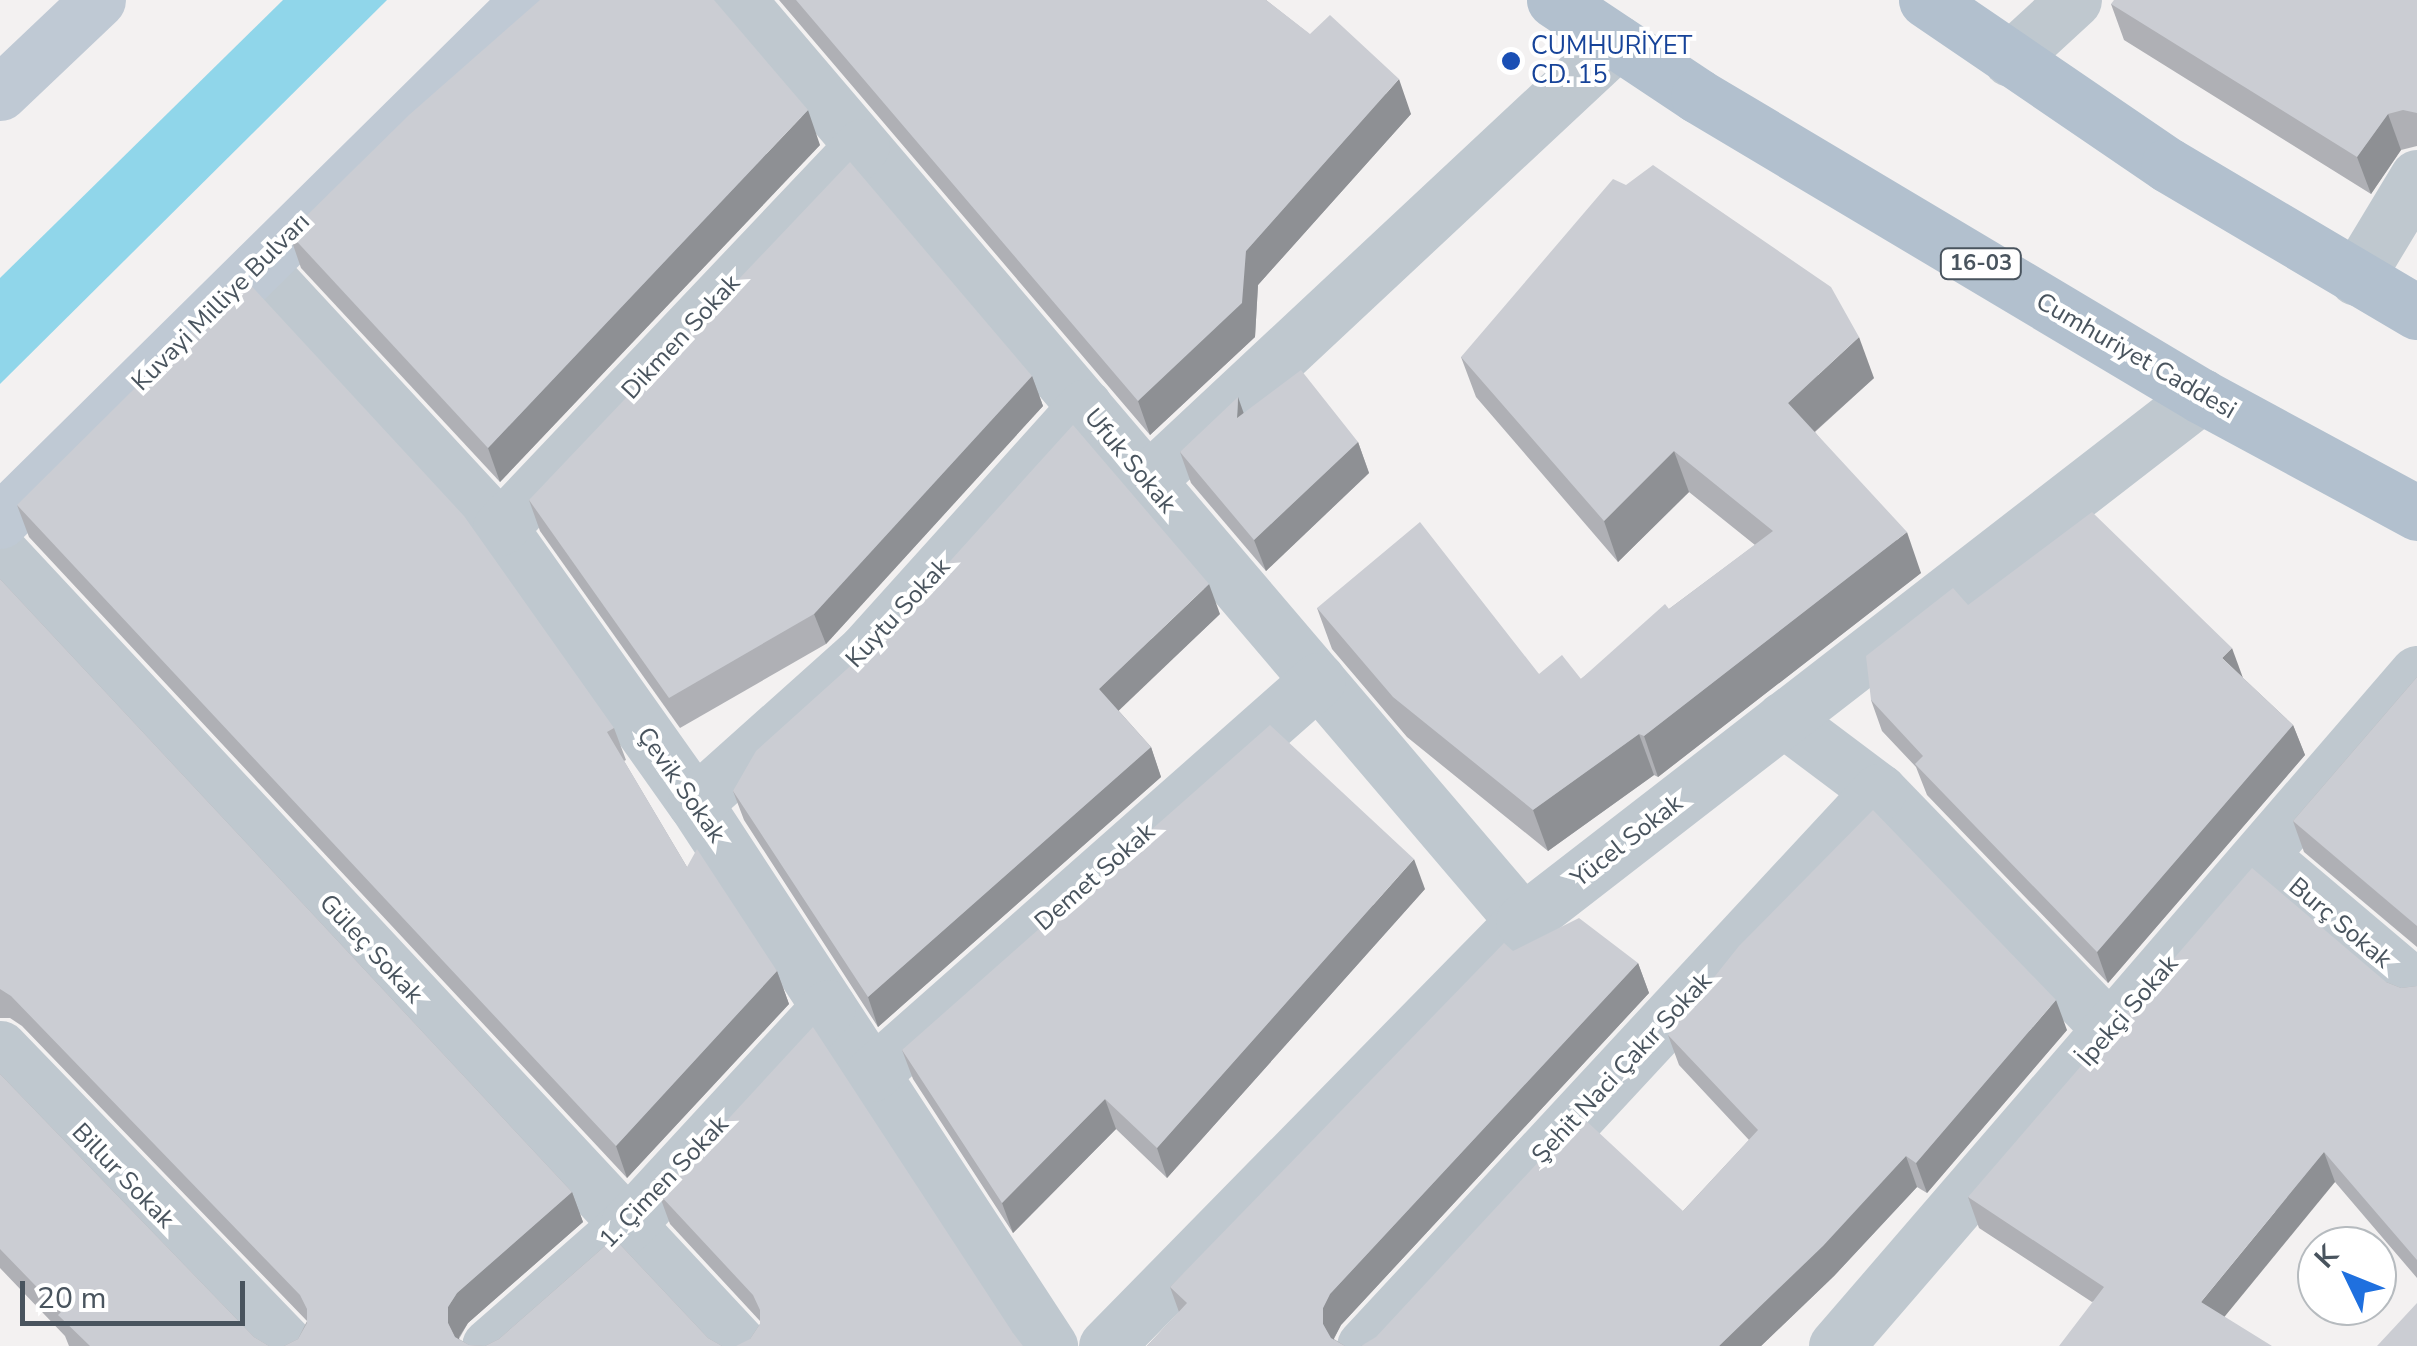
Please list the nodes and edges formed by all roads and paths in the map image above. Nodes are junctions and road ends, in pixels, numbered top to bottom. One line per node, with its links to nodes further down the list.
1 (98, 0): 9 (main road)
2 (528, 0): 12 (main road, Kuvayi Milliye Bulvarı)
3 (738, 0): 10 (street, Ufuk Sokak)
4 (1554, 0): 7 (main road, Cumhuriyet Caddesi / 16-03)
5 (1926, 0): 8 (main road)
6 (2074, 0): 8 (street)
7 (1617, 42): 15 (main road, Cumhuriyet Caddesi / 16-03); 17 (street)
8 (2010, 59): 13 (main road)
9 (0, 94)
10 (862, 146): 16 (street, Ufuk Sokak); 20 (street, Dikmen Sokak)
11 (2417, 177): 13 (street)
12 (258, 267): 19 (main road, Kuvayi Milliye Bulvarı); 20 (street, Çevik Sokak)
13 (2356, 278): 14 (main road)
14 (2417, 312)
15 (2201, 396): 18 (main road, Cumhuriyet Caddesi / 16-03); 24 (street, Yücel Sokak)
16 (1084, 407): 17 (street, Ufuk Sokak); 26 (street, Kuytu Sokak)
17 (1147, 481): 23 (street, Ufuk Sokak)
18 (2417, 513)
19 (0, 521)
20 (500, 528): 26 (street, Çevik Sokak)
21 (0, 552): 34 (street, Güleç Sokak)
22 (2417, 673): 27 (street, İpekçi Sokak)
23 (1318, 680): 28 (street, Ufuk Sokak); 33 (street, Demet Sokak)
24 (1783, 719): 25 (street); 28 (street, Yücel Sokak)
25 (1879, 791): 31 (street); 40 (street, Şehit Naci Çakır Sokak)
26 (695, 803): 30 (street, Çevik Sokak)
27 (2262, 857): 29 (street, Burç Sokak); 31 (street, İpekçi Sokak)
28 (1523, 922): 39 (street, Yücel Sokak)
29 (2417, 988)
30 (828, 1007): 33 (street, Çevik Sokak); 34 (street, 1. Çimen Sokak)
31 (2111, 1030): 41 (street, İpekçi Sokak)
32 (0, 1048): 35 (street, Billur Sokak)
33 (872, 1074): 38 (street, Çevik Sokak)
34 (628, 1224): 36 (street, 1. Çimen Sokak); 37 (street, Güleç Sokak)
35 (288, 1346)
36 (489, 1346)
37 (742, 1346)
38 (1050, 1346)
39 (1106, 1346)
40 (1364, 1346)
41 (1836, 1346)

